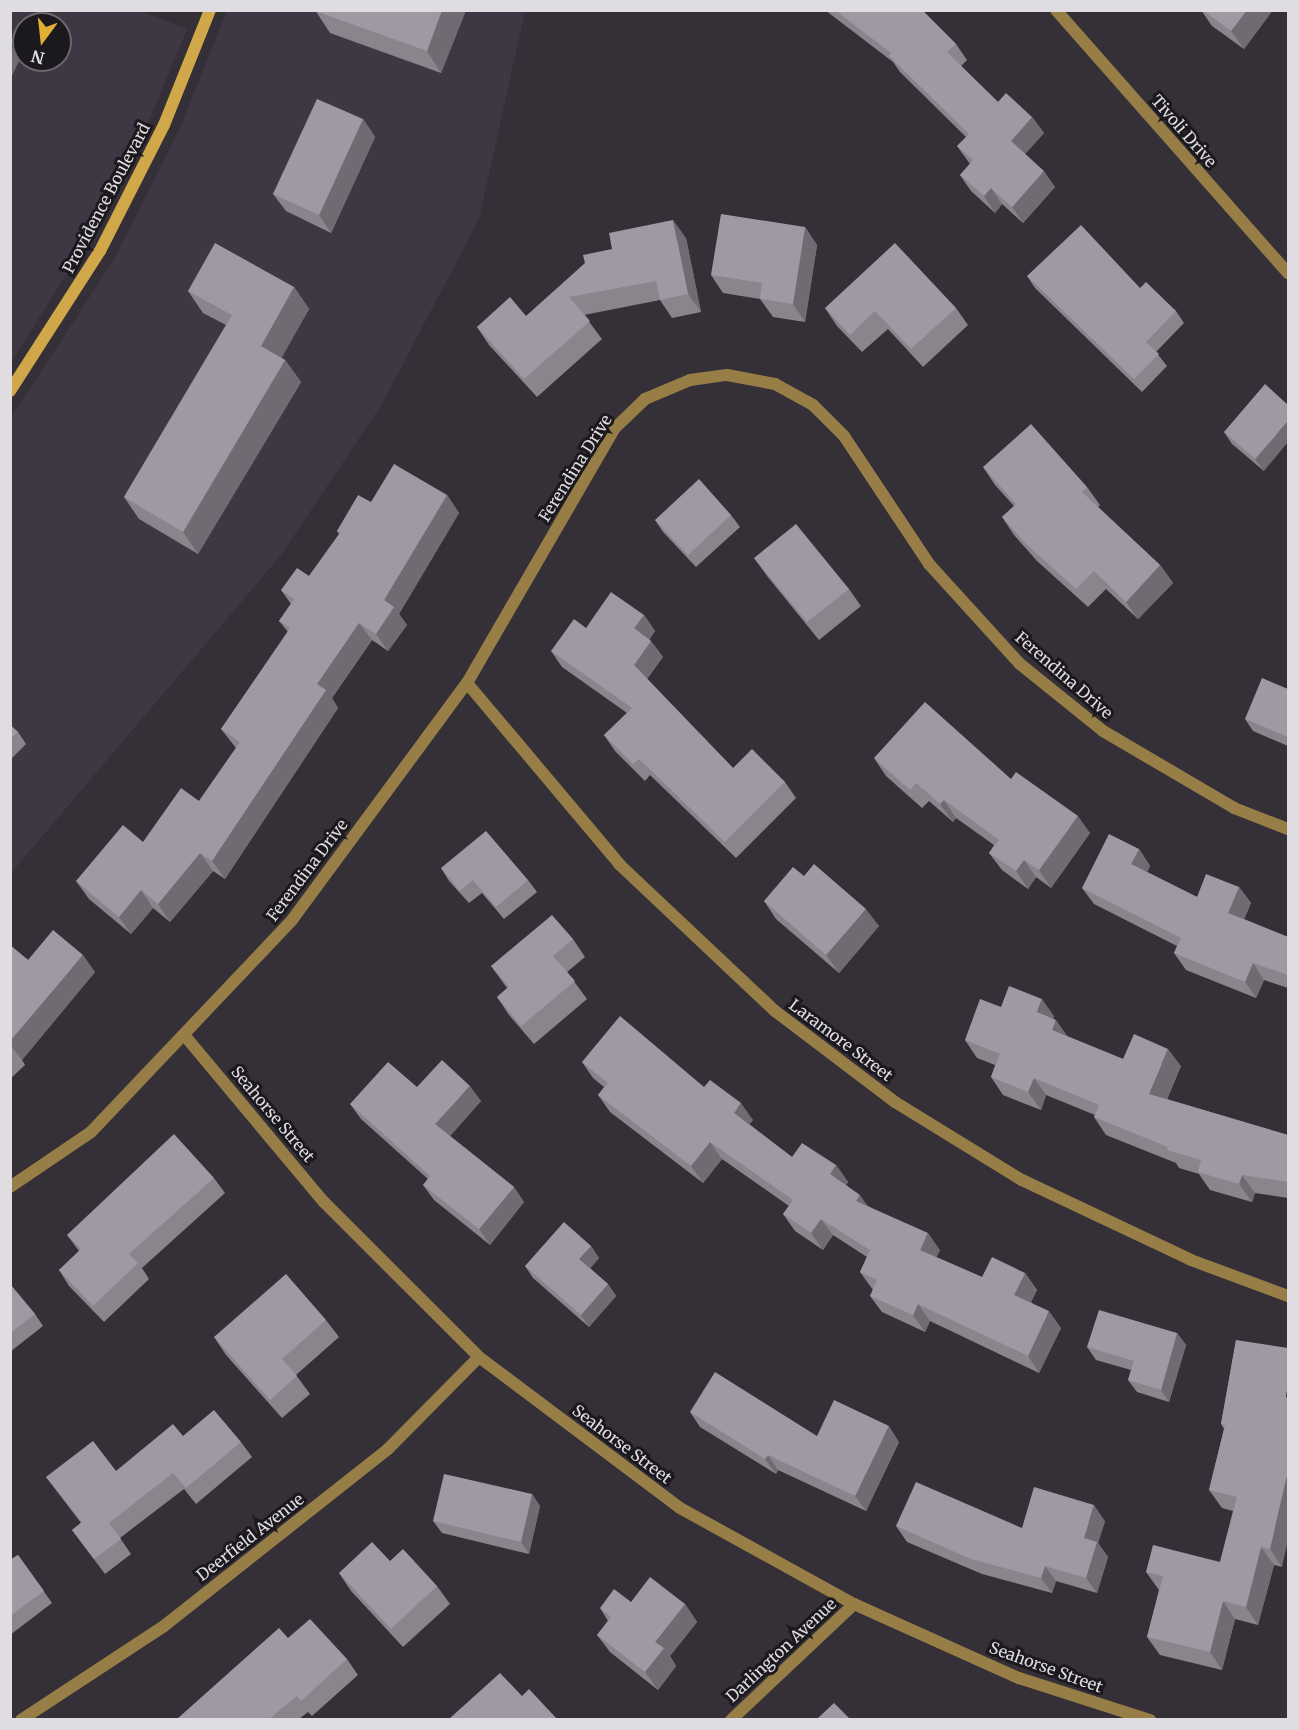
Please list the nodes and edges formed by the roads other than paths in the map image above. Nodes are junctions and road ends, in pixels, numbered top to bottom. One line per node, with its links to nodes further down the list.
1 (210, 10): 4 (main road, Providence Boulevard)
2 (1056, 10): 3 (street, Tivoli Drive)
3 (1288, 273)
4 (10, 391)
5 (467, 683): 6 (street, Ferendina Drive); 7 (street, Ferendina Drive); 9 (street, Laramore Street)
6 (1288, 829)
7 (185, 1036): 8 (street, Ferendina Drive); 10 (street, Seahorse Street)
8 (10, 1187)
9 (1288, 1296)
10 (479, 1357): 11 (street, Seahorse Street); 12 (street, Deerfield Avenue)
11 (854, 1604): 13 (street, Darlington Avenue); 14 (street, Seahorse Street)
12 (21, 1719)
13 (731, 1719)
14 (1150, 1719)

